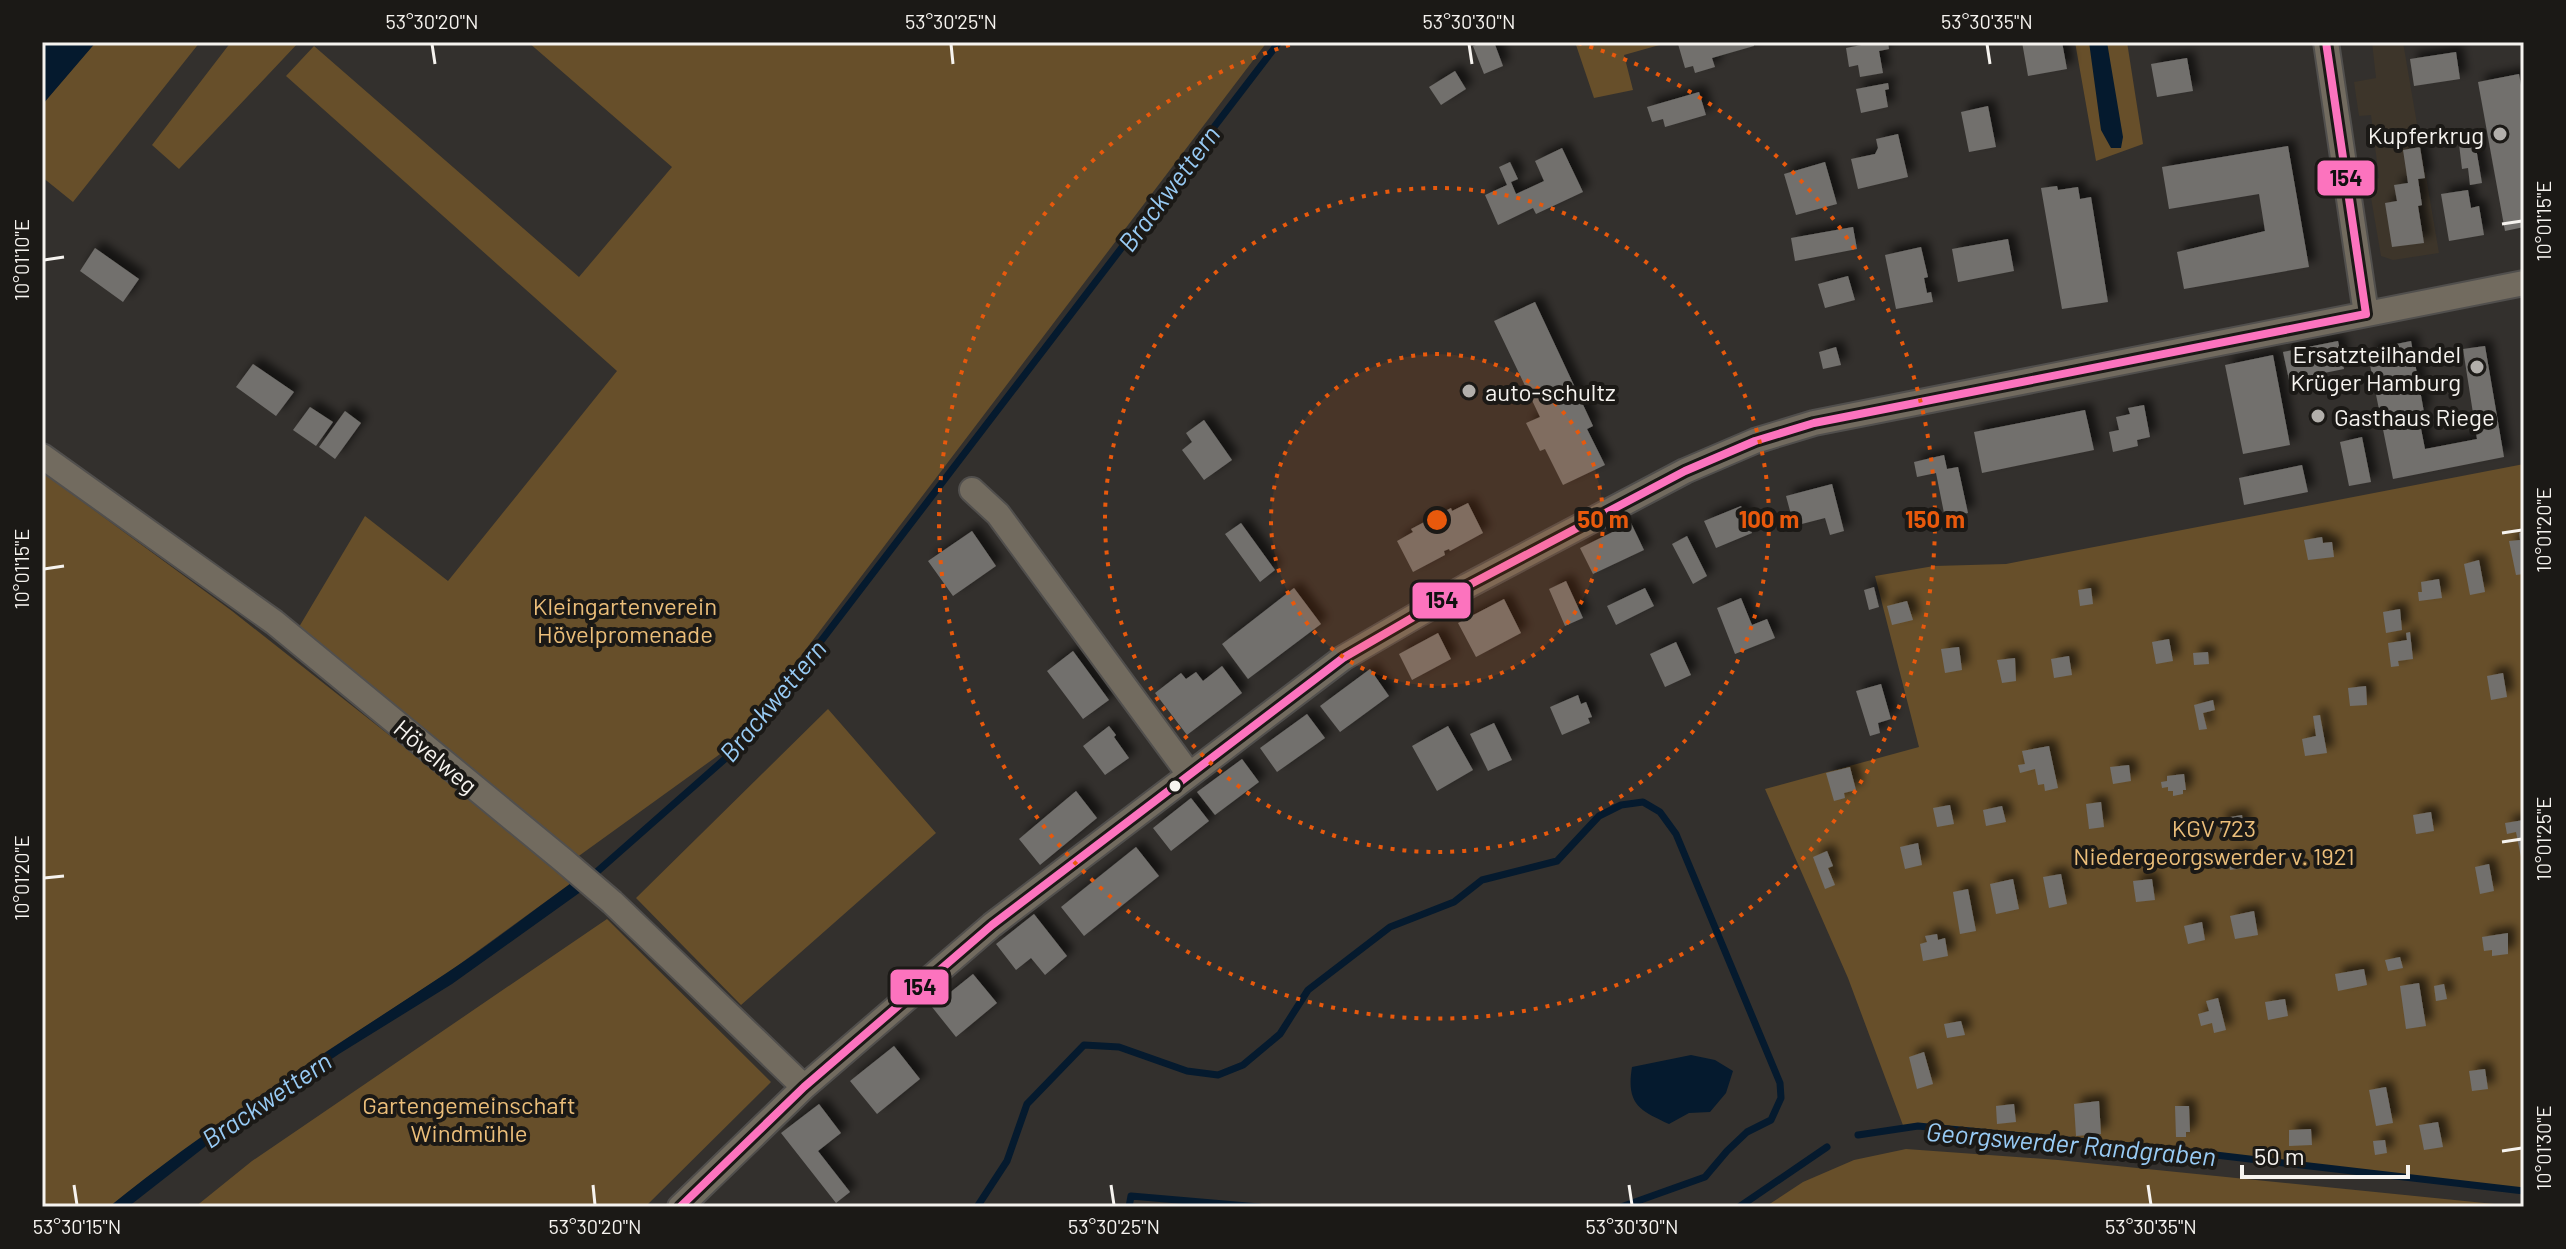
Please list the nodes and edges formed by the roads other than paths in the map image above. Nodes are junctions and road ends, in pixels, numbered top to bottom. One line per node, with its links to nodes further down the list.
1 (2326, 42): 3 (street)
2 (2524, 283): 3 (street)
3 (2366, 314): 6 (street)
4 (42, 456): 7 (street, Hövelweg)
5 (972, 490): 6 (street)
6 (1189, 774): 7 (street)
7 (804, 1087): 8 (street)
8 (680, 1207)

